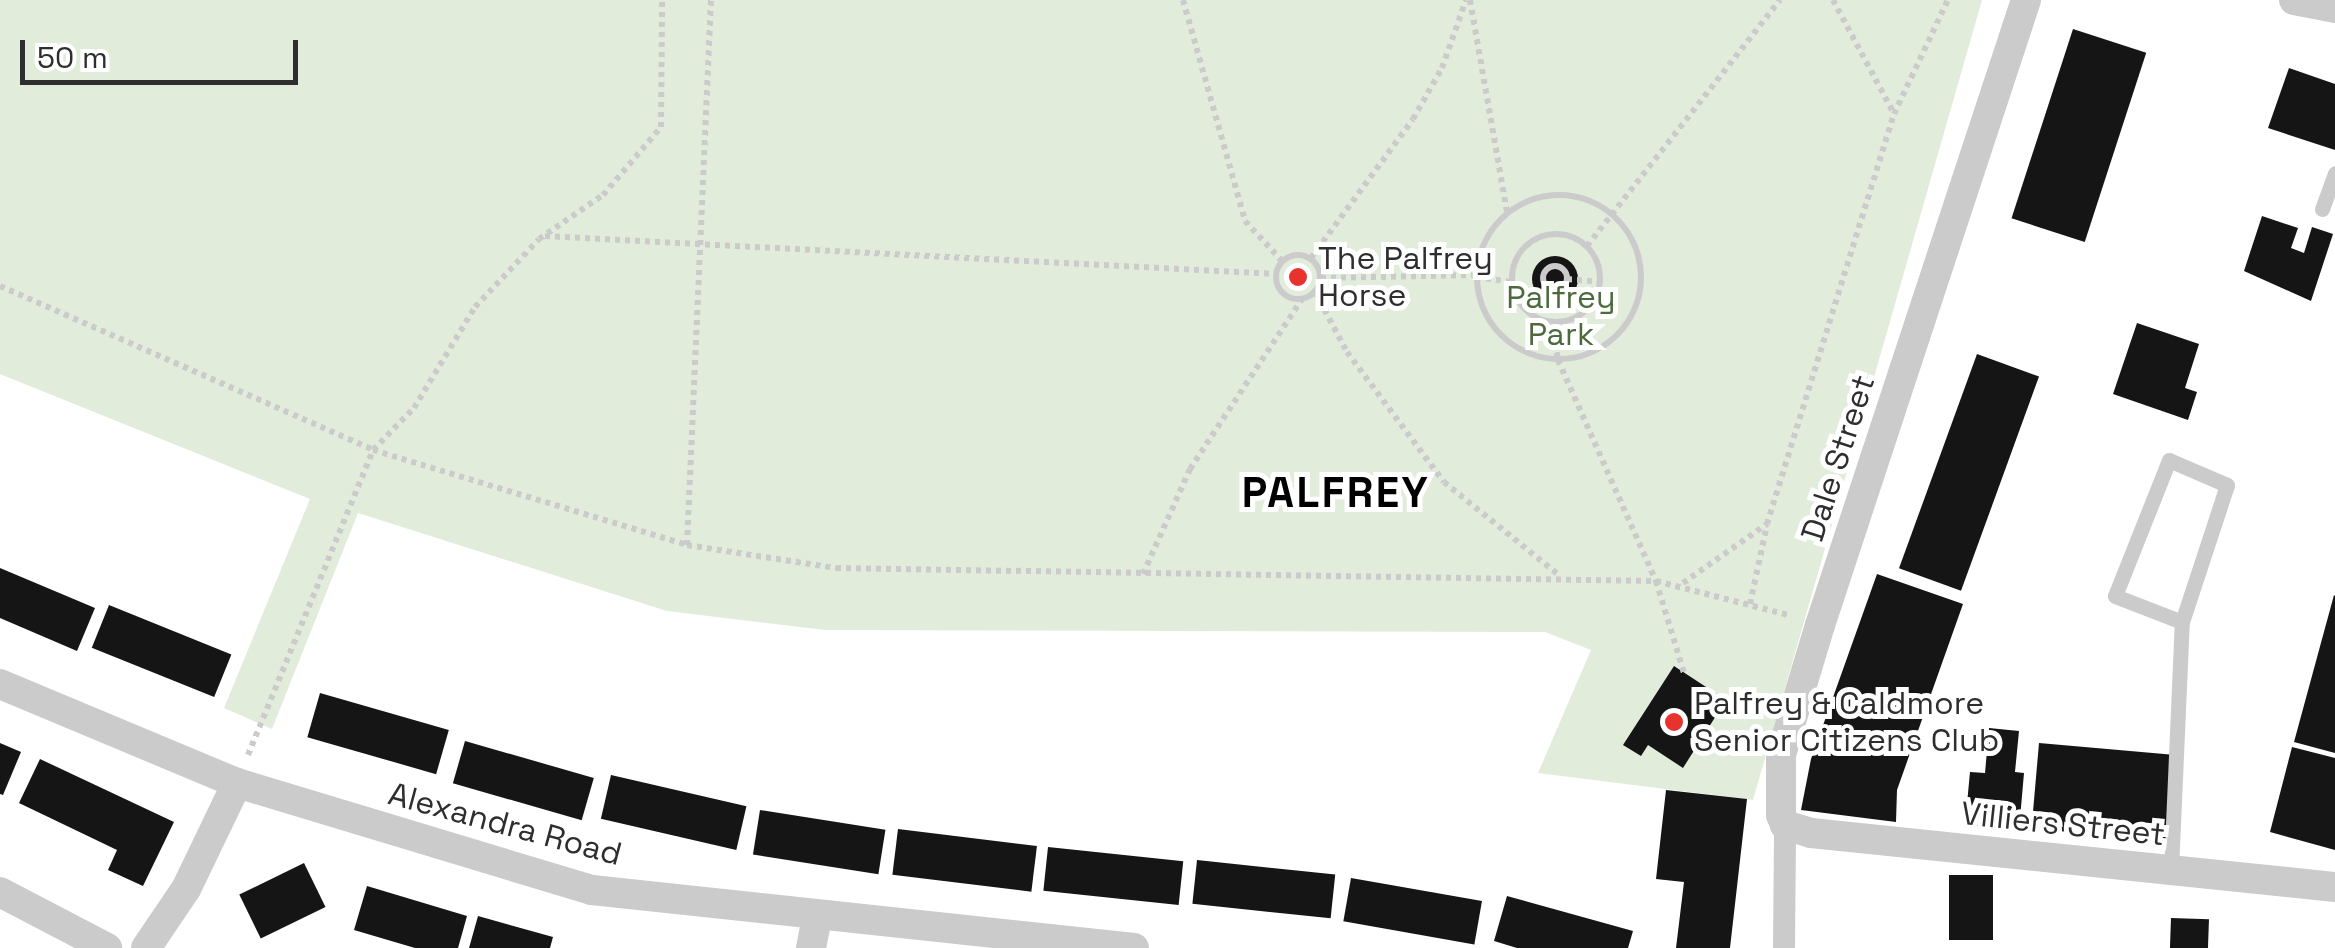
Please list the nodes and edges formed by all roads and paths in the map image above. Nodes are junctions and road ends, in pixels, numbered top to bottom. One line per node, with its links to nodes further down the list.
1 (662, 0): 16 (path)
2 (711, 0): 17 (path)
3 (1183, 0): 20 (path)
4 (1468, 0): 14 (path); 19 (path)
5 (1780, 0): 15 (path)
6 (1833, 0): 11 (path)
7 (1948, 0): 11 (path)
8 (2026, 0): 41 (street, Dale Street)
9 (2294, 0): 10 (street)
10 (2335, 8)
11 (1894, 114): 33 (path)
12 (2335, 173): 13 (lane)
13 (2322, 209)
14 (1508, 212): 15 (path); 22 (path)
15 (1614, 215): 18 (path); 31 (path)
16 (544, 236): 17 (path); 32 (path)
17 (700, 245): 21 (path); 34 (path)
18 (1587, 246): 25 (path); 26 (path)
19 (1311, 258): 20 (path); 23 (path)
20 (1282, 262): 21 (path)
21 (1276, 274): 29 (path)
22 (1476, 276): 23 (path); 25 (path); 31 (path)
23 (1321, 278): 28 (path)
24 (1566, 279): 26 (path)
25 (1511, 282): 30 (path)
26 (1600, 282): 30 (path)
27 (0, 286): 32 (path)
28 (1315, 292): 29 (path); 36 (path)
29 (1302, 299): 35 (path)
30 (1551, 322): 31 (path)
31 (1558, 360): 37 (path)
32 (374, 450): 34 (path); 44 (path)
33 (1767, 524): 38 (path); 39 (path)
34 (687, 545): 35 (path)
35 (1142, 574): 36 (path)
36 (1560, 576): 37 (path)
37 (1656, 581): 38 (path); 42 (path)
38 (1683, 583): 39 (path)
39 (1750, 604): 41 (path)
40 (2182, 622): 40 (lane); 46 (lane)
41 (1820, 624): 45 (street, Dale Street)
42 (1684, 673)
43 (0, 684): 44 (street, Alexandra Road)
44 (237, 783): 49 (street, Alexandra Road); 51 (street)
45 (1785, 825): 46 (street, Villiers Street); 54 (street, Dale Street)
46 (2171, 870): 47 (street, Villiers Street)
47 (2335, 887)
48 (0, 892): 50 (street)
49 (818, 916): 52 (street); 53 (street, Alexandra Road)
50 (107, 948)
51 (146, 948)
52 (811, 948)
53 (1134, 948)
54 (1784, 948)

